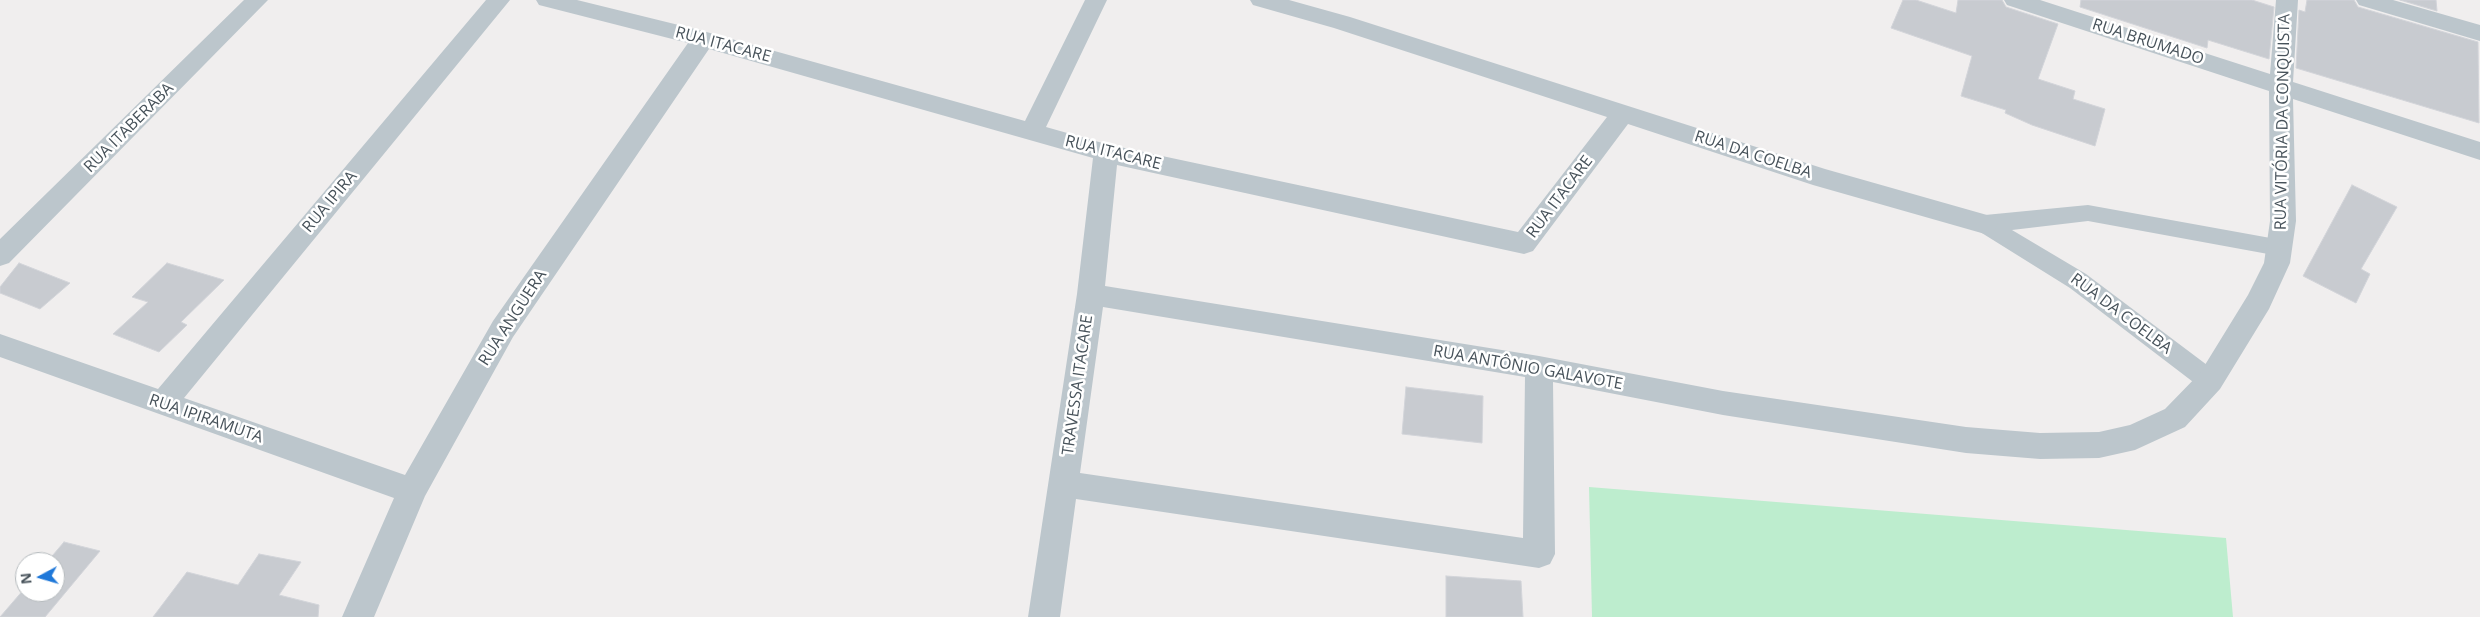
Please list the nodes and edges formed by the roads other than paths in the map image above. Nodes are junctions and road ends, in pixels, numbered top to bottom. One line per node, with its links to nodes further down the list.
1 (257, 0): 18 (street, RUA ITABERABA)
2 (499, 0): 23 (street, RUA IPIRA)
3 (547, 0): 10 (street, RUA ITACARE)
4 (1096, 0): 13 (street)
5 (1261, 0): 12 (street, RUA DA COELBA)
6 (2014, 0): 11 (street, RUA BRUMADO)
7 (2287, 0): 11 (street, RUA VITÓRIA DA CONQUISTA)
8 (2367, 0): 9 (street)
9 (2480, 34)
10 (703, 39): 13 (street, RUA ITACARE); 26 (street, RUA ANGUERA)
11 (2281, 85): 14 (street, RUA BRUMADO); 17 (street, RUA VITÓRIA DA CONQUISTA)
12 (1624, 112): 15 (street, RUA ITACARE); 16 (street, RUA DA COELBA)
13 (1032, 131): 15 (street, RUA ITACARE)
14 (2480, 151)
15 (1106, 153): 19 (street, TRAVESSA ITACARE)
16 (1985, 224): 17 (lane); 22 (lane, RUA DA COELBA)
17 (2279, 247): 22 (street, RUA VITÓRIA DA CONQUISTA)
18 (0, 256)
19 (1091, 294): 21 (street, RUA ANTÔNIO GALAVOTE); 25 (street, TRAVESSA ITACARE)
20 (0, 345): 23 (street, RUA IPIRAMUTA)
21 (1539, 368): 24 (street, RUA ANTÔNIO GALAVOTE); 25 (street)
22 (2210, 381): 24 (street, RUA VITÓRIA DA CONQUISTA)
23 (162, 404): 26 (street, RUA IPIRAMUTA)
24 (1966, 440)
25 (1064, 484): 28 (street, TRAVESSA ITACARE)
26 (412, 491): 27 (street, RUA ANGUERA)
27 (358, 617)
28 (1044, 617)

